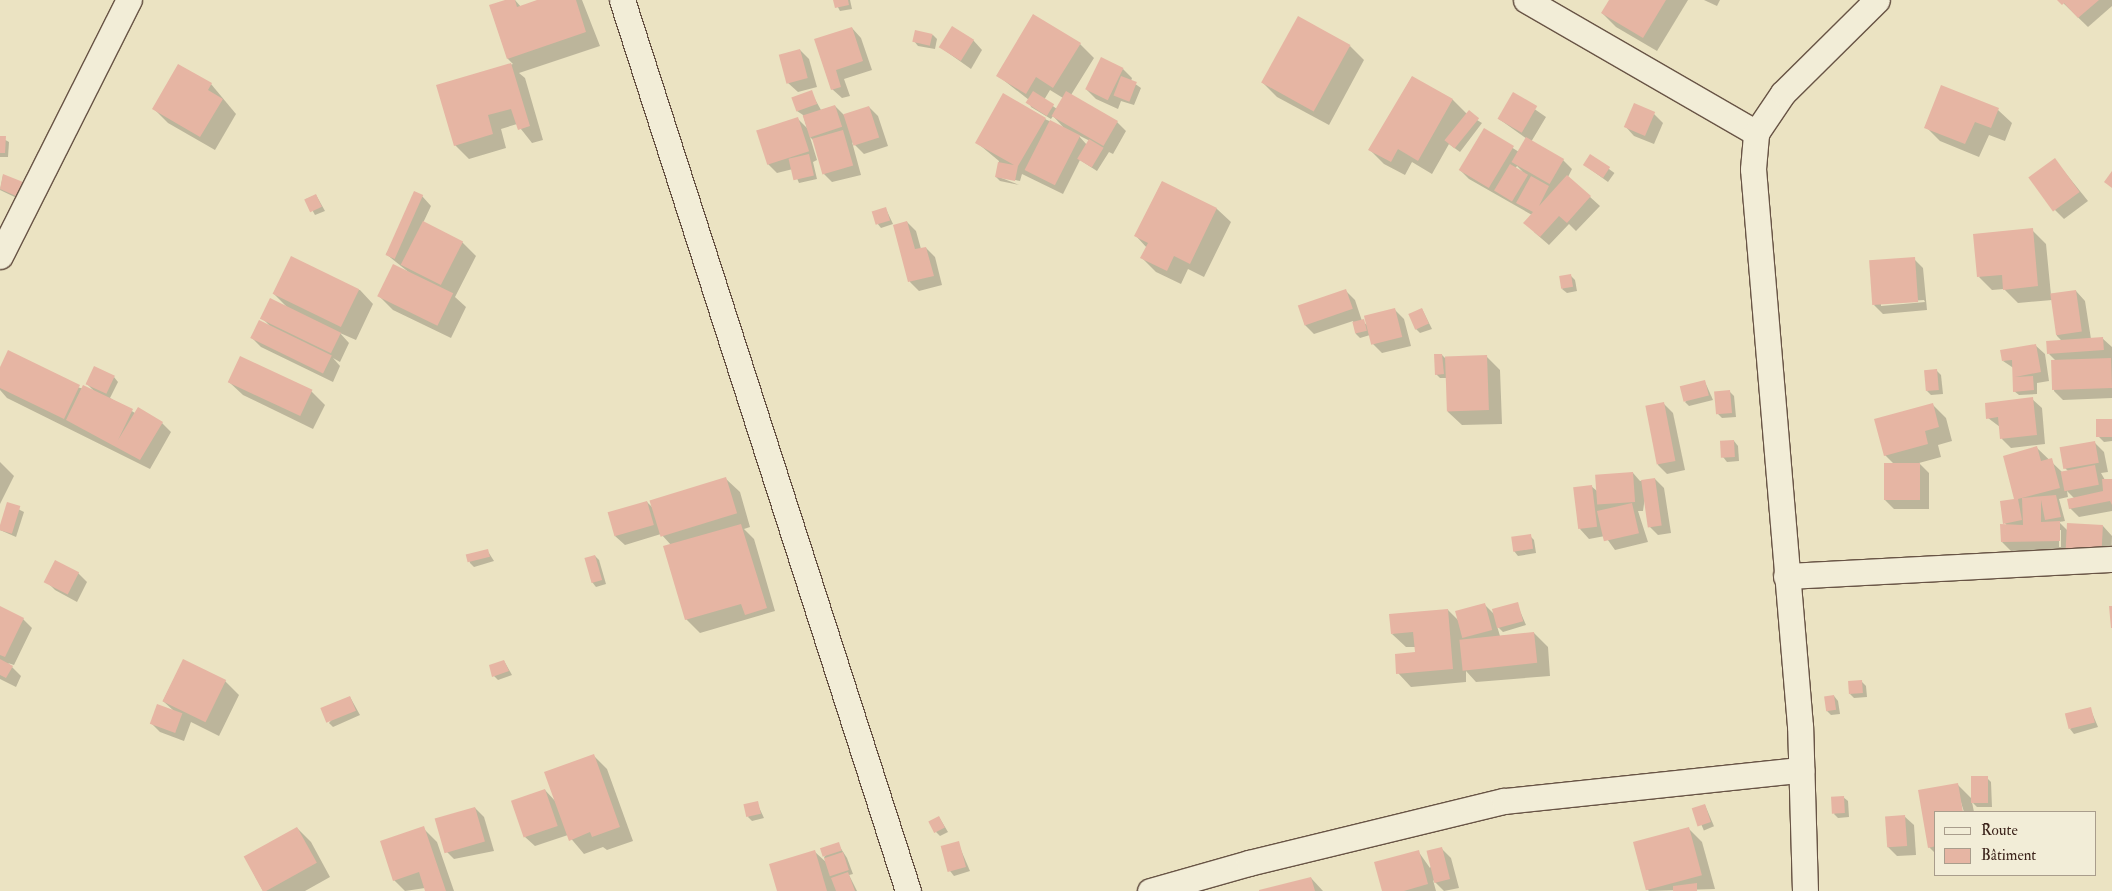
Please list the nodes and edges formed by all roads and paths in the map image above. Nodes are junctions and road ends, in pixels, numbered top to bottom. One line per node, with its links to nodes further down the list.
1 (129, 0): 6 (street)
2 (622, 0): 10 (street)
3 (1526, 0): 5 (street)
4 (1877, 0): 5 (street)
5 (1756, 133): 8 (street)
6 (0, 256)
7 (2112, 559): 8 (street)
8 (1786, 576): 9 (street)
9 (1801, 770): 11 (street); 12 (street)
10 (908, 891)
11 (1150, 891)
12 (1805, 891)

